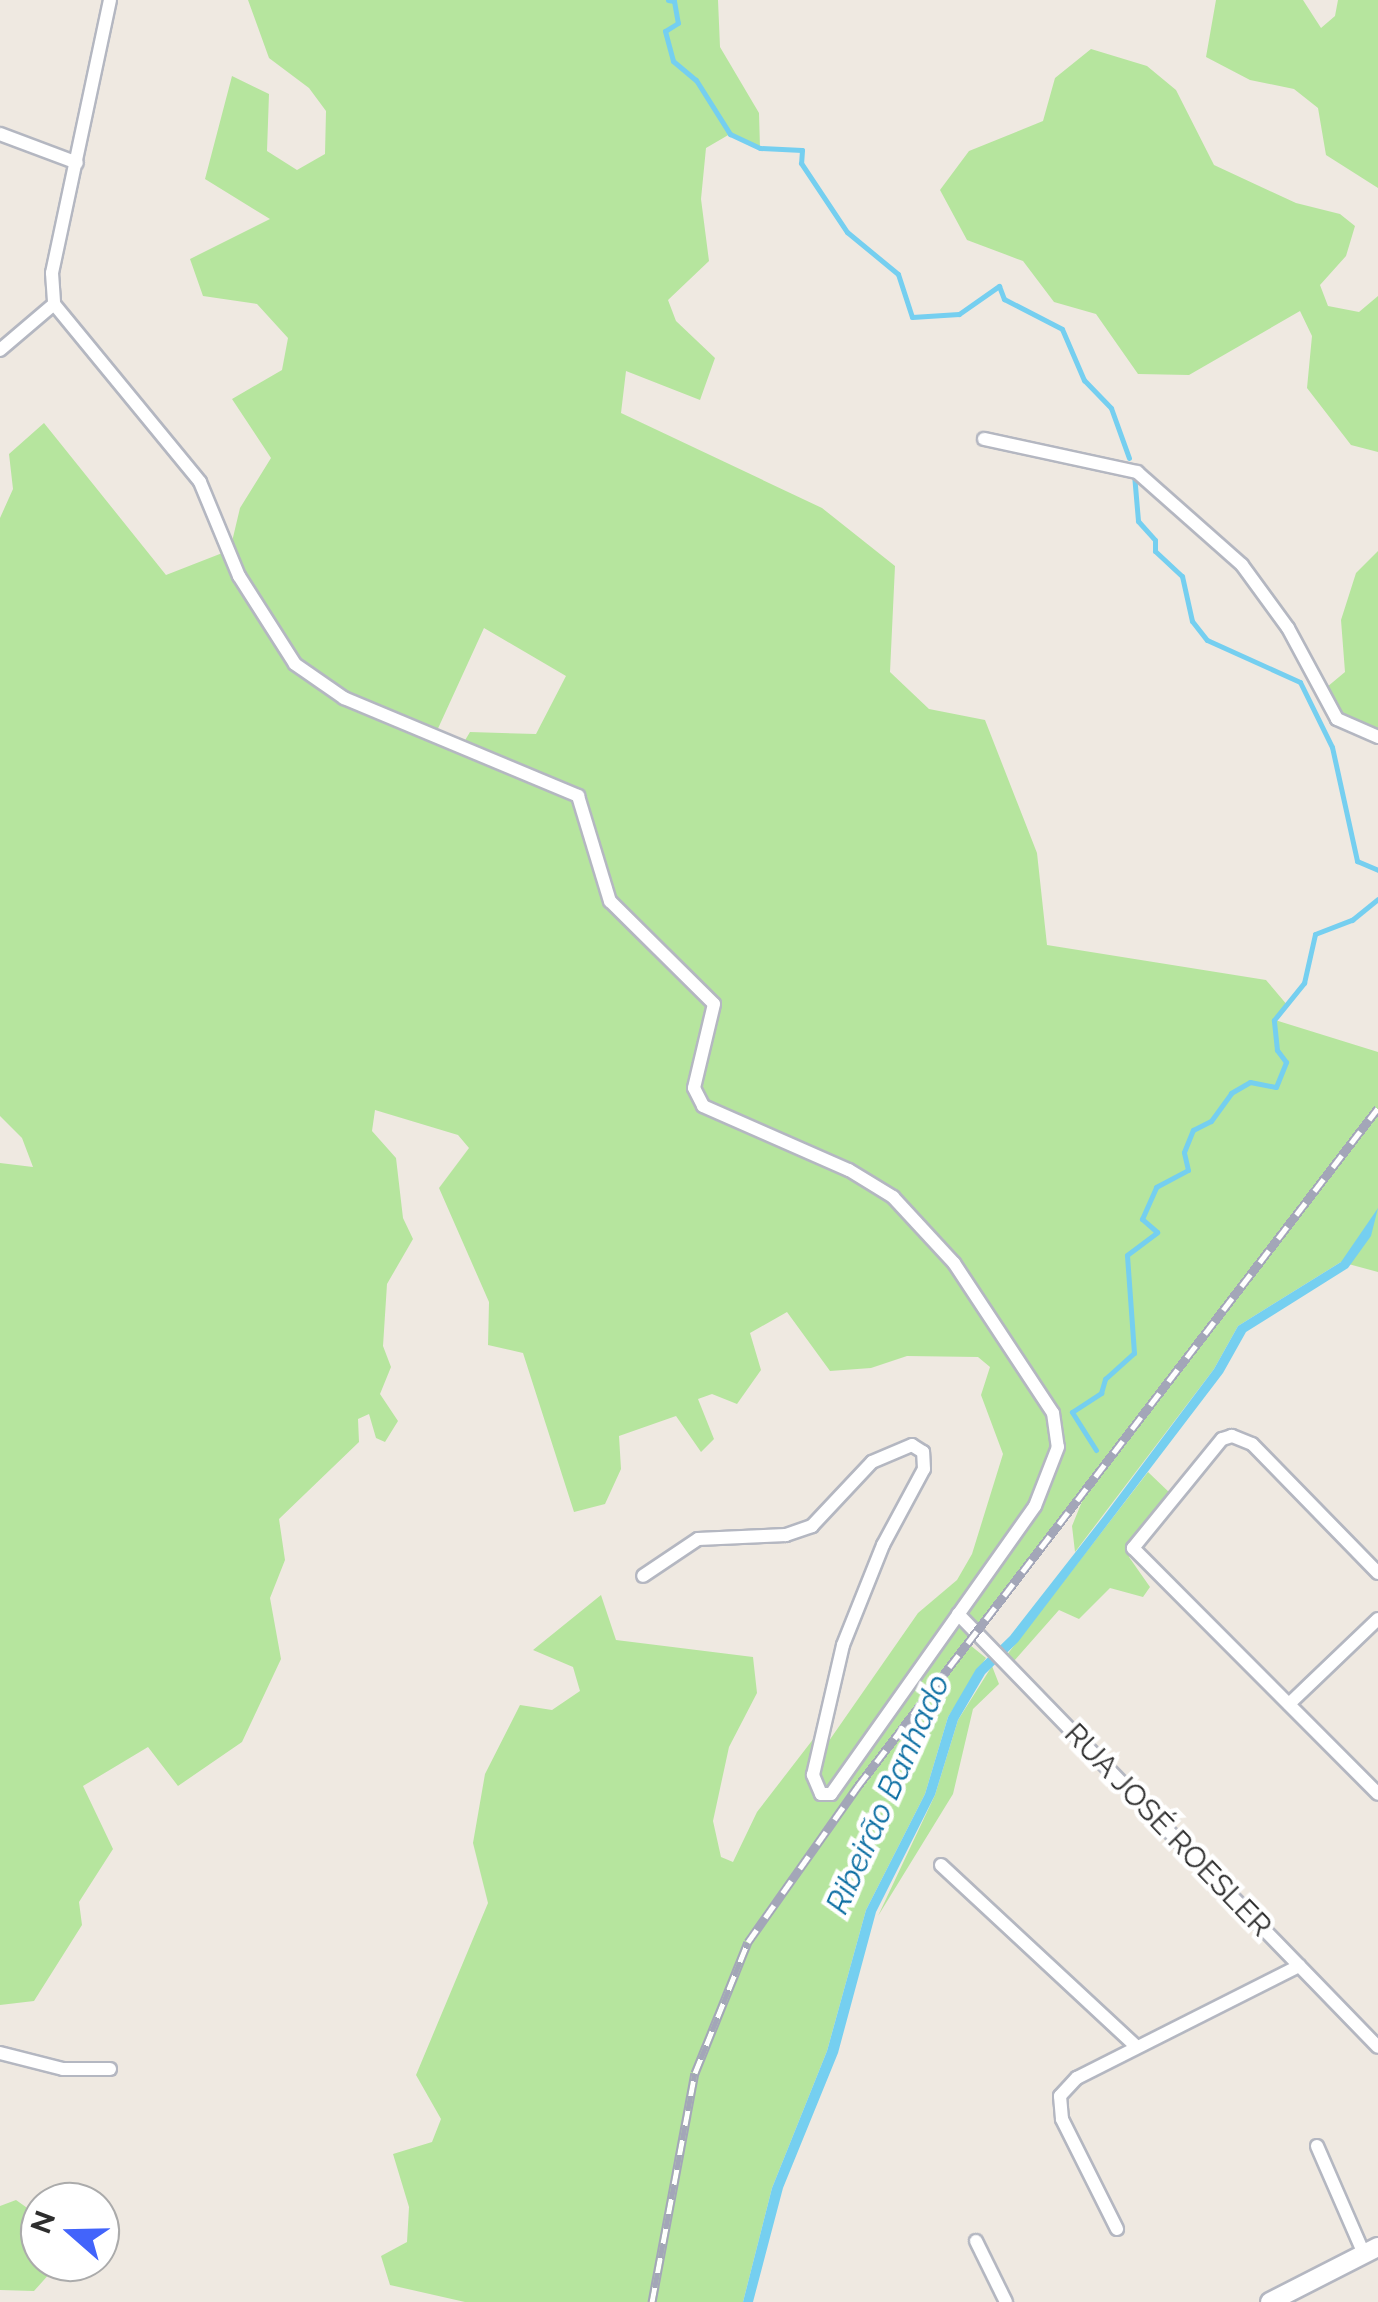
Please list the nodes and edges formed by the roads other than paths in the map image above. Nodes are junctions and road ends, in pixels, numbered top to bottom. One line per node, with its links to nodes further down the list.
1 (110, 0): 3 (street)
2 (0, 134): 3 (street)
3 (77, 164): 4 (street)
4 (54, 304): 5 (street); 10 (street)
5 (0, 350)
6 (984, 439): 7 (street)
7 (1378, 736)
8 (1378, 1573): 12 (street)
9 (643, 1576): 10 (street)
10 (958, 1614): 15 (street, RUA JOSÉ ROESLER)
11 (1378, 1619): 12 (street)
12 (1290, 1704): 13 (street)
13 (1378, 1794)
14 (941, 1865): 16 (street)
15 (1299, 1966): 16 (street); 17 (street, RUA JOSÉ ROESLER)
16 (1137, 2047): 21 (street)
17 (1378, 2047)
18 (0, 2053): 19 (street)
19 (110, 2069)
20 (1316, 2146): 23 (street)
21 (1117, 2229)
22 (976, 2241): 24 (street)
23 (1372, 2252): 25 (street)
24 (1006, 2302)
25 (1270, 2302)

